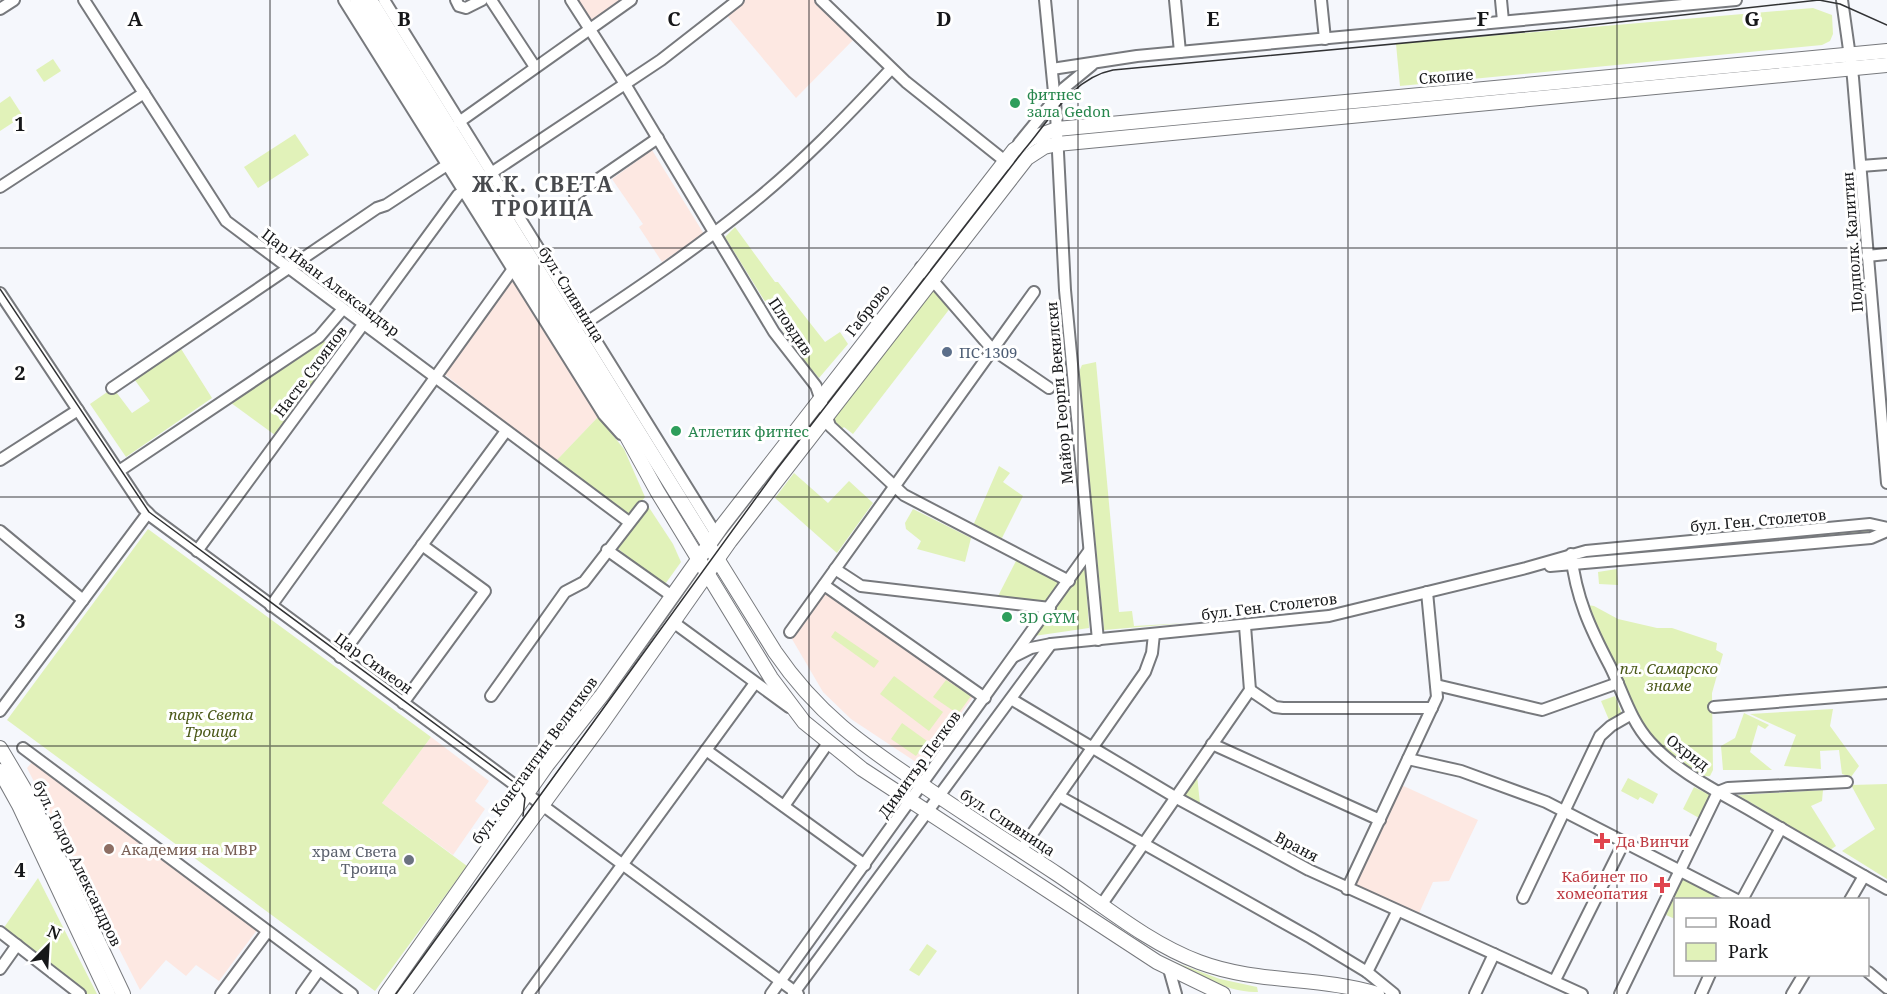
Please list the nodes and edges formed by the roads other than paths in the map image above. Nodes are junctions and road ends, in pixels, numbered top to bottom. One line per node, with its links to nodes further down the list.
1 (14, 0): 21 (street)
2 (84, 0): 34 (street, Цар Иван Александър)
3 (344, 0): 43 (street, бул. Сливница)
4 (357, 0): 46 (main road, бул. Сливница)
5 (370, 0): 46 (main road, бул. Сливница)
6 (384, 0): 36 (street, бул. Сливница)
7 (456, 0): 8 (street)
8 (482, 0)
9 (491, 0): 30 (street)
10 (571, 0): 23 (street, Пловдив)
11 (631, 0): 23 (street)
12 (738, 0): 33 (street, Насте Стоянов)
13 (821, 0): 31 (street)
14 (1046, 0): 32 (street, Майор Георги Векилски)
15 (1175, 0): 26 (street)
16 (1321, 0): 24 (street)
17 (1502, 0): 22 (street)
18 (1736, 0): 20 (street)
19 (1842, 0): 27 (street, Подполк. Калитин)
20 (1663, 3): 22 (street)
21 (0, 9)
22 (1503, 21): 24 (street)
23 (590, 30): 30 (street); 33 (street, Пловдив)
24 (1325, 39): 26 (street)
25 (1887, 51): 27 (main road, Скопие)
26 (1179, 52): 28 (street)
27 (1851, 61): 29 (main road, Скопие); 37 (main road, Скопие); 39 (main road, Скопие); 44 (street, Подполк. Калитин)
28 (1095, 63): 32 (street); 35 (street, Габрово)
29 (1887, 64)
30 (535, 67): 36 (street)
31 (891, 69): 40 (street); 49 (street)
32 (1052, 69): 35 (street, Майор Георги Векилски)
33 (625, 84): 38 (street, Пловдив); 46 (street, Насте Стоянов)
34 (144, 93): 47 (street); 53 (street, Цар Иван Александър)
35 (1055, 99): 37 (street, Майор Георги Векилски); 40 (street, Габрово)
36 (459, 122): 46 (street, бул. Сливница)
37 (1054, 127): 39 (street, Майор Георги Векилски); 40 (main road, Скопие); 41 (street)
38 (658, 138): 48 (street); 49 (street, Пловдив)
39 (1058, 144): 41 (main road, Скопие); 86 (street, Майор Георги Векилски)
40 (1009, 155): 45 (street); 52 (main road, Габрово)
41 (1027, 158): 45 (main road)
42 (1887, 164): 44 (street)
43 (447, 165): 46 (street, бул. Сливница); 53 (street)
44 (1861, 166): 51 (street, Подполк. Калитин)
45 (1017, 170): 55 (main road)
46 (477, 183): 54 (street, бул. Сливница); 59 (street, бул. Сливница); 60 (street, Насте Стоянов); 72 (main road, бул. Сливница); 82 (main road, бул. Сливница)
47 (0, 187)
48 (575, 195)
49 (715, 233): 59 (street); 67 (street, Пловдив)
50 (1887, 254): 51 (street)
51 (1867, 256): 62 (street, Подполк. Калитин)
52 (921, 267): 55 (street); 67 (main road, Габрово)
53 (287, 269): 58 (street, Цар Иван Александър); 65 (street)
54 (513, 269): 64 (street); 72 (street, бул. Сливница)
55 (932, 279): 63 (street); 69 (main road)
56 (0, 292): 68 (street, Цар Симеон)
57 (1034, 292): 63 (street)
58 (342, 310): 60 (street, Цар Иван Александър); 74 (street)
59 (584, 324): 82 (street, бул. Сливница)
60 (363, 325): 64 (street, Цар Иван Александър); 85 (street, Насте Стоянов)
61 (1887, 340): 62 (street)
62 (1875, 342): 71 (street, Подполк. Калитин)
63 (992, 349): 66 (street); 76 (street)
64 (434, 378): 70 (street, Цар Иван Александър); 97 (street)
65 (112, 388)
66 (1048, 388)
67 (821, 397): 69 (street, Пловдив); 82 (main road, Габрово)
68 (78, 410): 73 (street); 74 (street, Цар Симеон)
69 (825, 417): 76 (street, Пловдив); 88 (main road)
70 (506, 431): 79 (street, Цар Иван Александър); 83 (street)
71 (1885, 431): 75 (street, Подполк. Калитин)
72 (632, 444): 87 (main road, бул. Сливница)
73 (0, 460)
74 (118, 471): 78 (street, Цар Симеон)
75 (1887, 483)
76 (892, 486): 90 (street); 92 (street, Пловдив)
77 (642, 507): 79 (street)
78 (148, 513): 85 (street, Цар Симеон); 96 (street)
79 (629, 522): 84 (street)
80 (1887, 530): 89 (street, бул. Ген. Столетов)
81 (0, 531): 96 (street)
82 (711, 533): 87 (main road, бул. Константин Величков); 88 (main road, бул. Сливница)
83 (422, 545): 106 (street); 115 (street)
84 (607, 550): 95 (street); 112 (street)
85 (197, 551): 97 (street, Цар Симеон)
86 (1089, 551): 92 (street, Димитър Петков); 103 (street, Майор Георги Векилски)
87 (699, 559): 91 (main road, бул. Сливница); 95 (main road, бул. Константин Величков)
88 (718, 559): 91 (main road); 130 (main road, бул. Сливница)
89 (1571, 559): 94 (street, бул. Ген. Столетов); 108 (street, Охрид)
90 (835, 570): 93 (street); 98 (street)
91 (707, 574): 99 (main road); 118 (main road, бул. Сливница)
92 (1069, 581): 98 (street, Димитър Петков)
93 (824, 585): 101 (street); 113 (street)
94 (1427, 592): 100 (street, бул. Ген. Столетов); 109 (street)
95 (672, 596): 132 (main road, бул. Константин Величков)
96 (83, 600): 119 (street)
97 (271, 606): 106 (street, Цар Симеон)
98 (1050, 608): 105 (street, Димитър Петков)
99 (673, 622): 107 (street); 137 (main road)
100 (1245, 626): 102 (street, бул. Ген. Столетов); 110 (street)
101 (790, 632)
102 (1154, 634): 103 (street, бул. Ген. Столетов); 123 (street)
103 (1098, 640): 104 (street, бул. Ген. Столетов)
104 (1051, 644): 105 (street, бул. Ген. Столетов); 114 (street)
105 (1015, 656): 113 (street, Димитър Петков)
106 (340, 657): 115 (street, Цар Симеон)
107 (756, 682): 118 (street); 126 (street)
108 (1618, 683): 109 (street); 120 (street, Охрид)
109 (1436, 685): 117 (street)
110 (1250, 690): 117 (street); 122 (street)
111 (1887, 693): 116 (street)
112 (491, 696)
113 (985, 698): 130 (street, Димитър Петков)
114 (1011, 699): 123 (street, Враня); 134 (street)
115 (403, 703): 132 (street, Цар Симеон)
116 (1714, 707)
117 (1432, 708): 127 (street)
118 (794, 710): 121 (main road, бул. Сливница)
119 (0, 711)
120 (1630, 715): 131 (street, Охрид); 139 (street)
121 (828, 743): 136 (main road, бул. Сливница); 138 (street)
122 (1212, 744): 135 (street); 141 (street)
123 (1094, 747): 133 (street); 135 (street, Враня)
124 (0, 748): 175 (main road, бул. Тодор Александров)
125 (23, 748): 159 (street)
126 (706, 750): 138 (street); 146 (street)
127 (1408, 759): 139 (street); 141 (street)
128 (0, 771): 174 (main road, бул. Тодор Александров)
129 (1847, 782): 131 (street)
130 (922, 785): 134 (main road, бул. Сливница); 136 (street, Димитър Петков)
131 (1718, 792): 142 (street, Охрид); 148 (street)
132 (528, 795): 137 (street, Цар Симеон); 179 (main road, бул. Константин Величков)
133 (1059, 796): 144 (street); 145 (street)
134 (939, 797): 140 (street); 145 (main road, бул. Сливница)
135 (1175, 797): 144 (street); 150 (street, Враня)
136 (911, 801): 140 (main road, бул. Сливница); 147 (street, Димитър Петков)
137 (541, 804): 146 (street, Цар Симеон); 180 (main road)
138 (783, 806): 147 (street)
139 (1563, 810): 143 (street); 152 (street)
140 (927, 812): 163 (main road, бул. Сливница); 172 (street)
141 (1380, 820): 150 (street)
142 (1781, 828): 149 (street, Охрид); 154 (street)
143 (1624, 842): 148 (street); 169 (street)
144 (1144, 844): 156 (street); 165 (street)
145 (1021, 850): 156 (main road, бул. Сливница)
146 (622, 865): 170 (street, Цар Симеон); 181 (street)
147 (865, 865): 170 (street, Димитър Петков)
148 (1679, 870): 153 (street); 189 (street)
149 (1864, 876): 151 (street, Охрид); 155 (street)
150 (1347, 890): 157 (street, Враня)
151 (1887, 890)
152 (1523, 898)
153 (1733, 898)
154 (1743, 898)
155 (1851, 898)
156 (1102, 904): 185 (main road, бул. Сливница)
157 (1397, 912): 161 (street, Враня); 165 (street)
158 (0, 932): 160 (street)
159 (267, 932): 164 (street); 176 (street)
160 (17, 945): 162 (street); 173 (street)
161 (1494, 954): 169 (street, Враня); 187 (street)
162 (0, 969)
163 (1169, 969): 183 (street); 184 (main road, бул. Сливница)
164 (319, 970): 177 (street); 178 (street)
165 (1367, 972): 186 (street)
166 (1869, 973): 171 (street)
167 (1710, 976): 190 (street)
168 (1803, 976): 191 (street)
169 (1555, 980): 188 (street, Враня)
170 (780, 981): 172 (street, Цар Симеон); 182 (street, Димитър Петков)
171 (1887, 988)
172 (795, 993)
173 (80, 994)
174 (108, 994)
175 (123, 994)
176 (221, 994)
177 (302, 994)
178 (352, 994)
179 (386, 994)
180 (404, 994)
181 (528, 994)
182 (771, 994)
183 (1176, 994)
184 (1222, 994)
185 (1377, 994)
186 (1394, 994)
187 (1475, 994)
188 (1582, 994)
189 (1620, 994)
190 (1701, 994)
191 (1792, 994)

